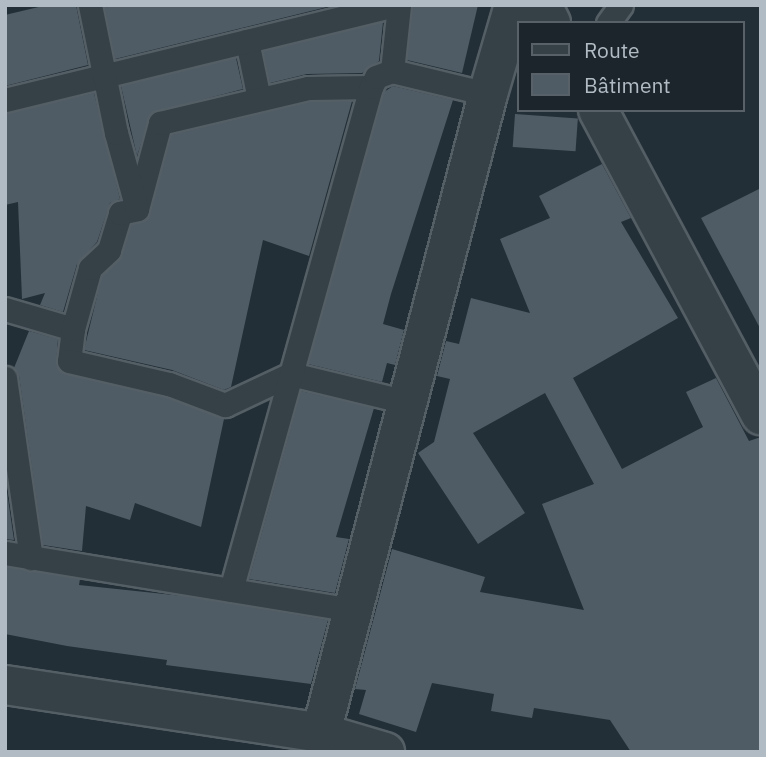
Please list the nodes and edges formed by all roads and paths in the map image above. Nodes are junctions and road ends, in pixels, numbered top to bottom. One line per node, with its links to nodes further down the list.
1 (90, 5): 10 (lane)
2 (514, 5): 12 (street)
3 (541, 5): 6 (street)
4 (621, 5): 7 (lane)
5 (392, 6): 8 (lane); 9 (lane)
6 (550, 21)
7 (609, 21)
8 (247, 41): 10 (lane); 13 (lane)
9 (393, 71): 11 (lane); 12 (lane)
10 (104, 77): 14 (lane); 16 (lane)
11 (372, 87): 13 (lane); 19 (lane)
12 (488, 94): 21 (street)
13 (259, 99): 16 (lane)
14 (5, 100)
15 (599, 112): 22 (street)
16 (136, 209): 18 (lane)
17 (5, 309): 18 (lane)
18 (74, 329): 19 (lane)
19 (291, 374): 21 (lane); 25 (lane)
20 (5, 378): 24 (lane)
21 (407, 402): 26 (street)
22 (761, 415)
23 (5, 553): 24 (lane)
24 (31, 558): 25 (lane)
25 (231, 590): 26 (lane)
26 (352, 610): 28 (street)
27 (5, 685): 28 (street)
28 (321, 733): 29 (street)
29 (385, 752)

